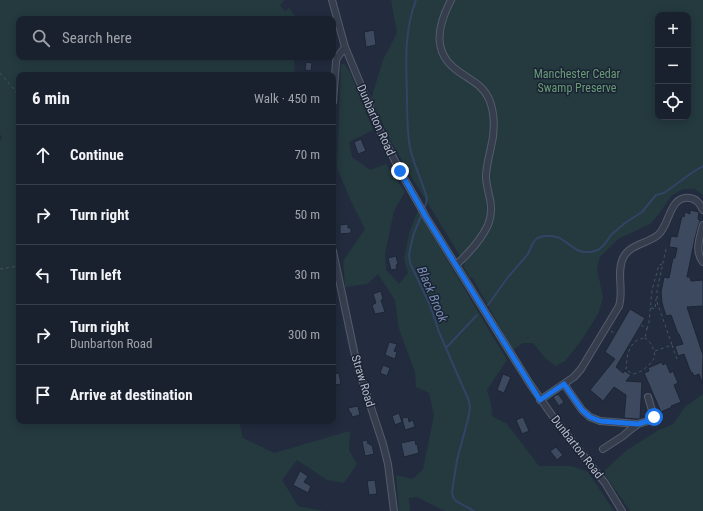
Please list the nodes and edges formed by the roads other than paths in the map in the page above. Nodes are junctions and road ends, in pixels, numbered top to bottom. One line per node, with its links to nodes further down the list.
1 (332, 0): 3 (street, Dunbarton Road)
2 (450, 0): 9 (street)
3 (345, 47): 4 (street); 9 (street, Dunbarton Road)
4 (335, 72)
5 (703, 210): 10 (street)
6 (703, 225): 7 (street)
7 (703, 262)
8 (336, 265): 15 (street, Straw Road)
9 (456, 265): 12 (street, Dunbarton Road)
10 (564, 384): 12 (street); 13 (street)
11 (648, 398): 13 (street)
12 (540, 400): 16 (street, Dunbarton Road)
13 (638, 424): 14 (street)
14 (603, 449)
15 (394, 511)
16 (622, 511)

